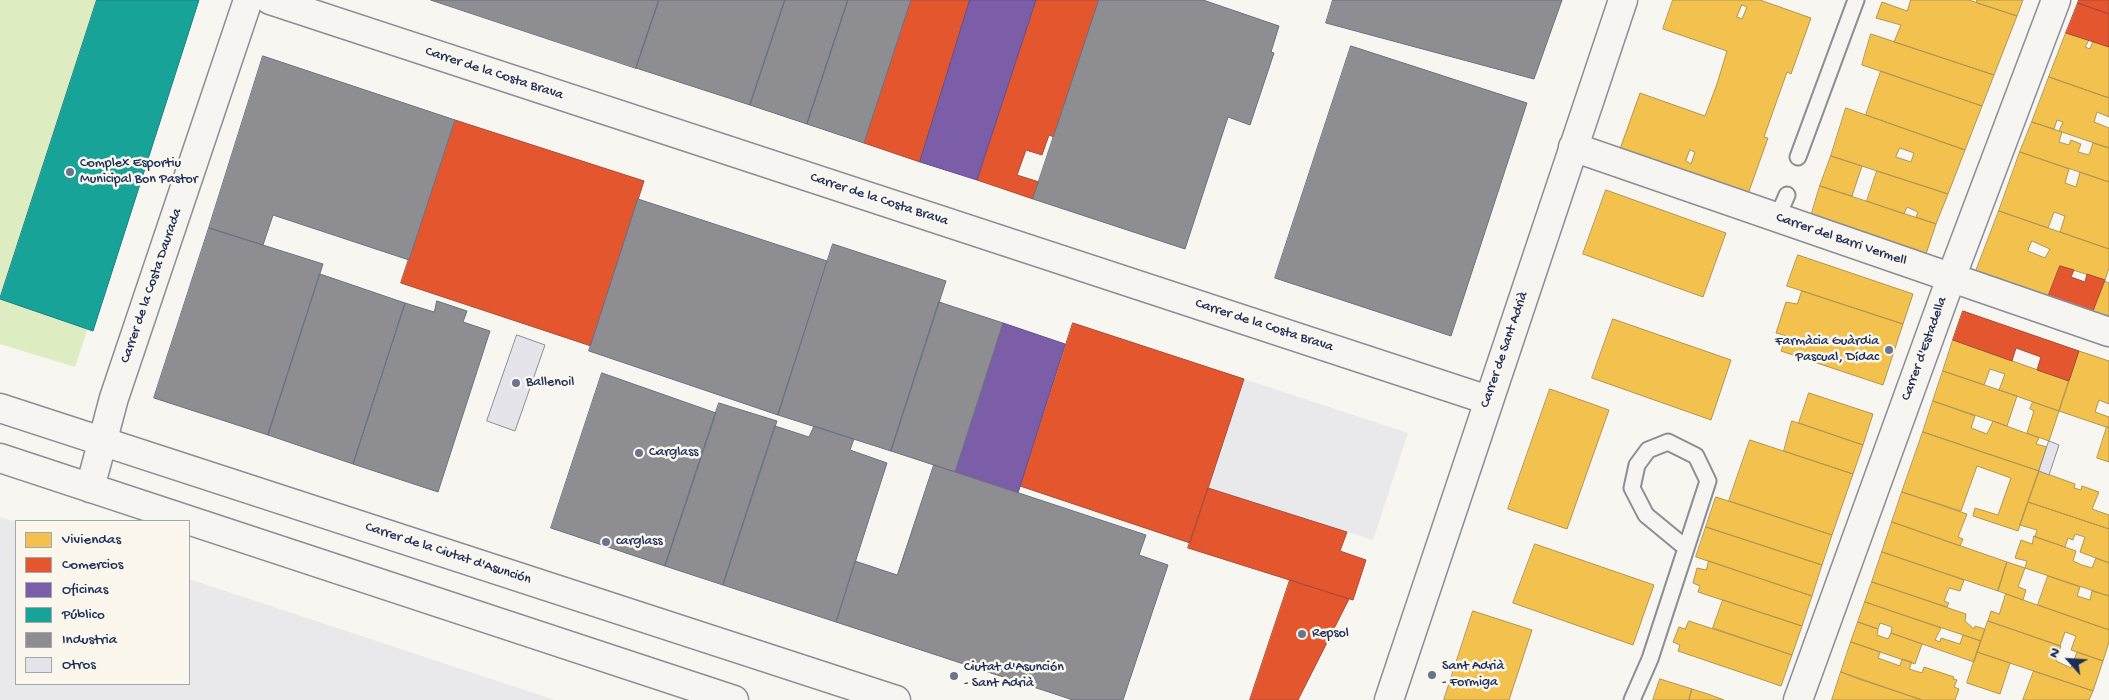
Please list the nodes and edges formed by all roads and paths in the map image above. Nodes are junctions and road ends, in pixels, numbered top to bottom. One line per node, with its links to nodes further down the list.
1 (248, 0): 12 (street, Carrer de la Costa Daurada)
2 (270, 0): 10 (street, Carrer de la Costa Brava)
3 (1623, 0): 6 (street, Carrer de Sant Adrià)
4 (1856, 0): 7 (lane)
5 (2056, 0): 8 (street, Carrer d'Estadella)
6 (1573, 147): 8 (street, Carrer del Barri Vermell); 10 (street, Carrer de Sant Adrià)
7 (1798, 156)
8 (1951, 278): 9 (street, Carrer del Barri Vermell); 22 (street, Carrer d'Estadella)
9 (2109, 332)
10 (1488, 400): 20 (street, Carrer de Sant Adrià)
11 (0, 408): 12 (street, Carrer de la Ciutat d'Asunción)
12 (103, 442): 14 (street, Carrer de la Costa Daurada); 19 (street, Carrer de la Ciutat d'Asunción)
13 (0, 458): 14 (street)
14 (90, 488): 15 (street)
15 (187, 520)
16 (190, 521): 18 (street)
17 (1686, 548): 17 (lane); 21 (lane)
18 (734, 700)
19 (896, 700)
20 (1389, 700)
21 (1632, 700)
22 (1798, 700)

